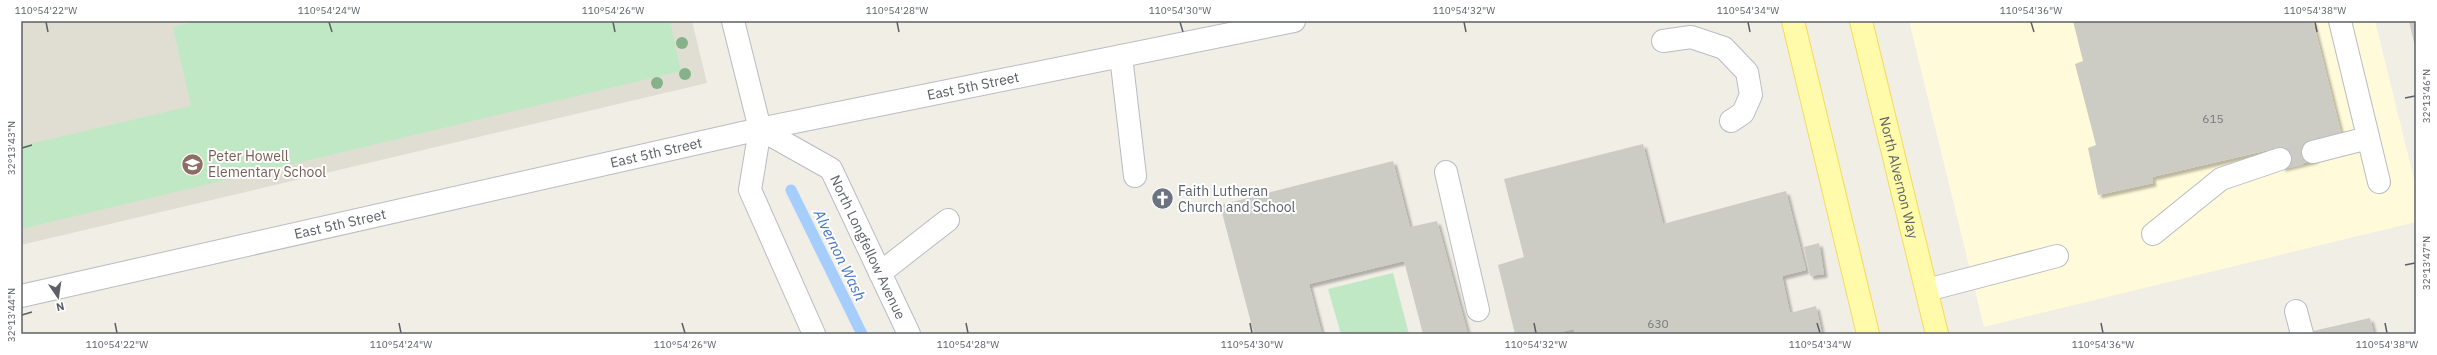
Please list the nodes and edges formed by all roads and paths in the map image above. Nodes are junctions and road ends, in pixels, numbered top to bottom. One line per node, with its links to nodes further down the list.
1 (733, 21): 9 (street)
2 (1294, 21): 7 (street, East 5th Street)
3 (1793, 21): 26 (main road)
4 (1861, 21): 20 (main road, North Alvernon Way)
5 (2340, 21): 10 (street)
6 (1663, 41): 8 (street)
7 (1121, 56): 9 (street, East 5th Street); 14 (street)
8 (1732, 121)
9 (760, 129): 19 (street, North Longfellow Avenue); 21 (street, East 5th Street); 24 (street)
10 (2368, 138): 11 (street); 15 (street)
11 (2313, 152)
12 (2280, 159): 17 (street)
13 (1446, 172): 22 (street)
14 (1135, 176)
15 (2379, 182)
16 (948, 220): 19 (street)
17 (2153, 234)
18 (2057, 256): 20 (street)
19 (880, 273): 25 (street, North Longfellow Avenue)
20 (1927, 290): 27 (main road, North Alvernon Way)
21 (21, 296)
22 (1478, 310)
23 (2296, 311): 28 (street)
24 (814, 334)
25 (909, 334)
26 (1868, 334)
27 (1937, 334)
28 (2302, 334)

